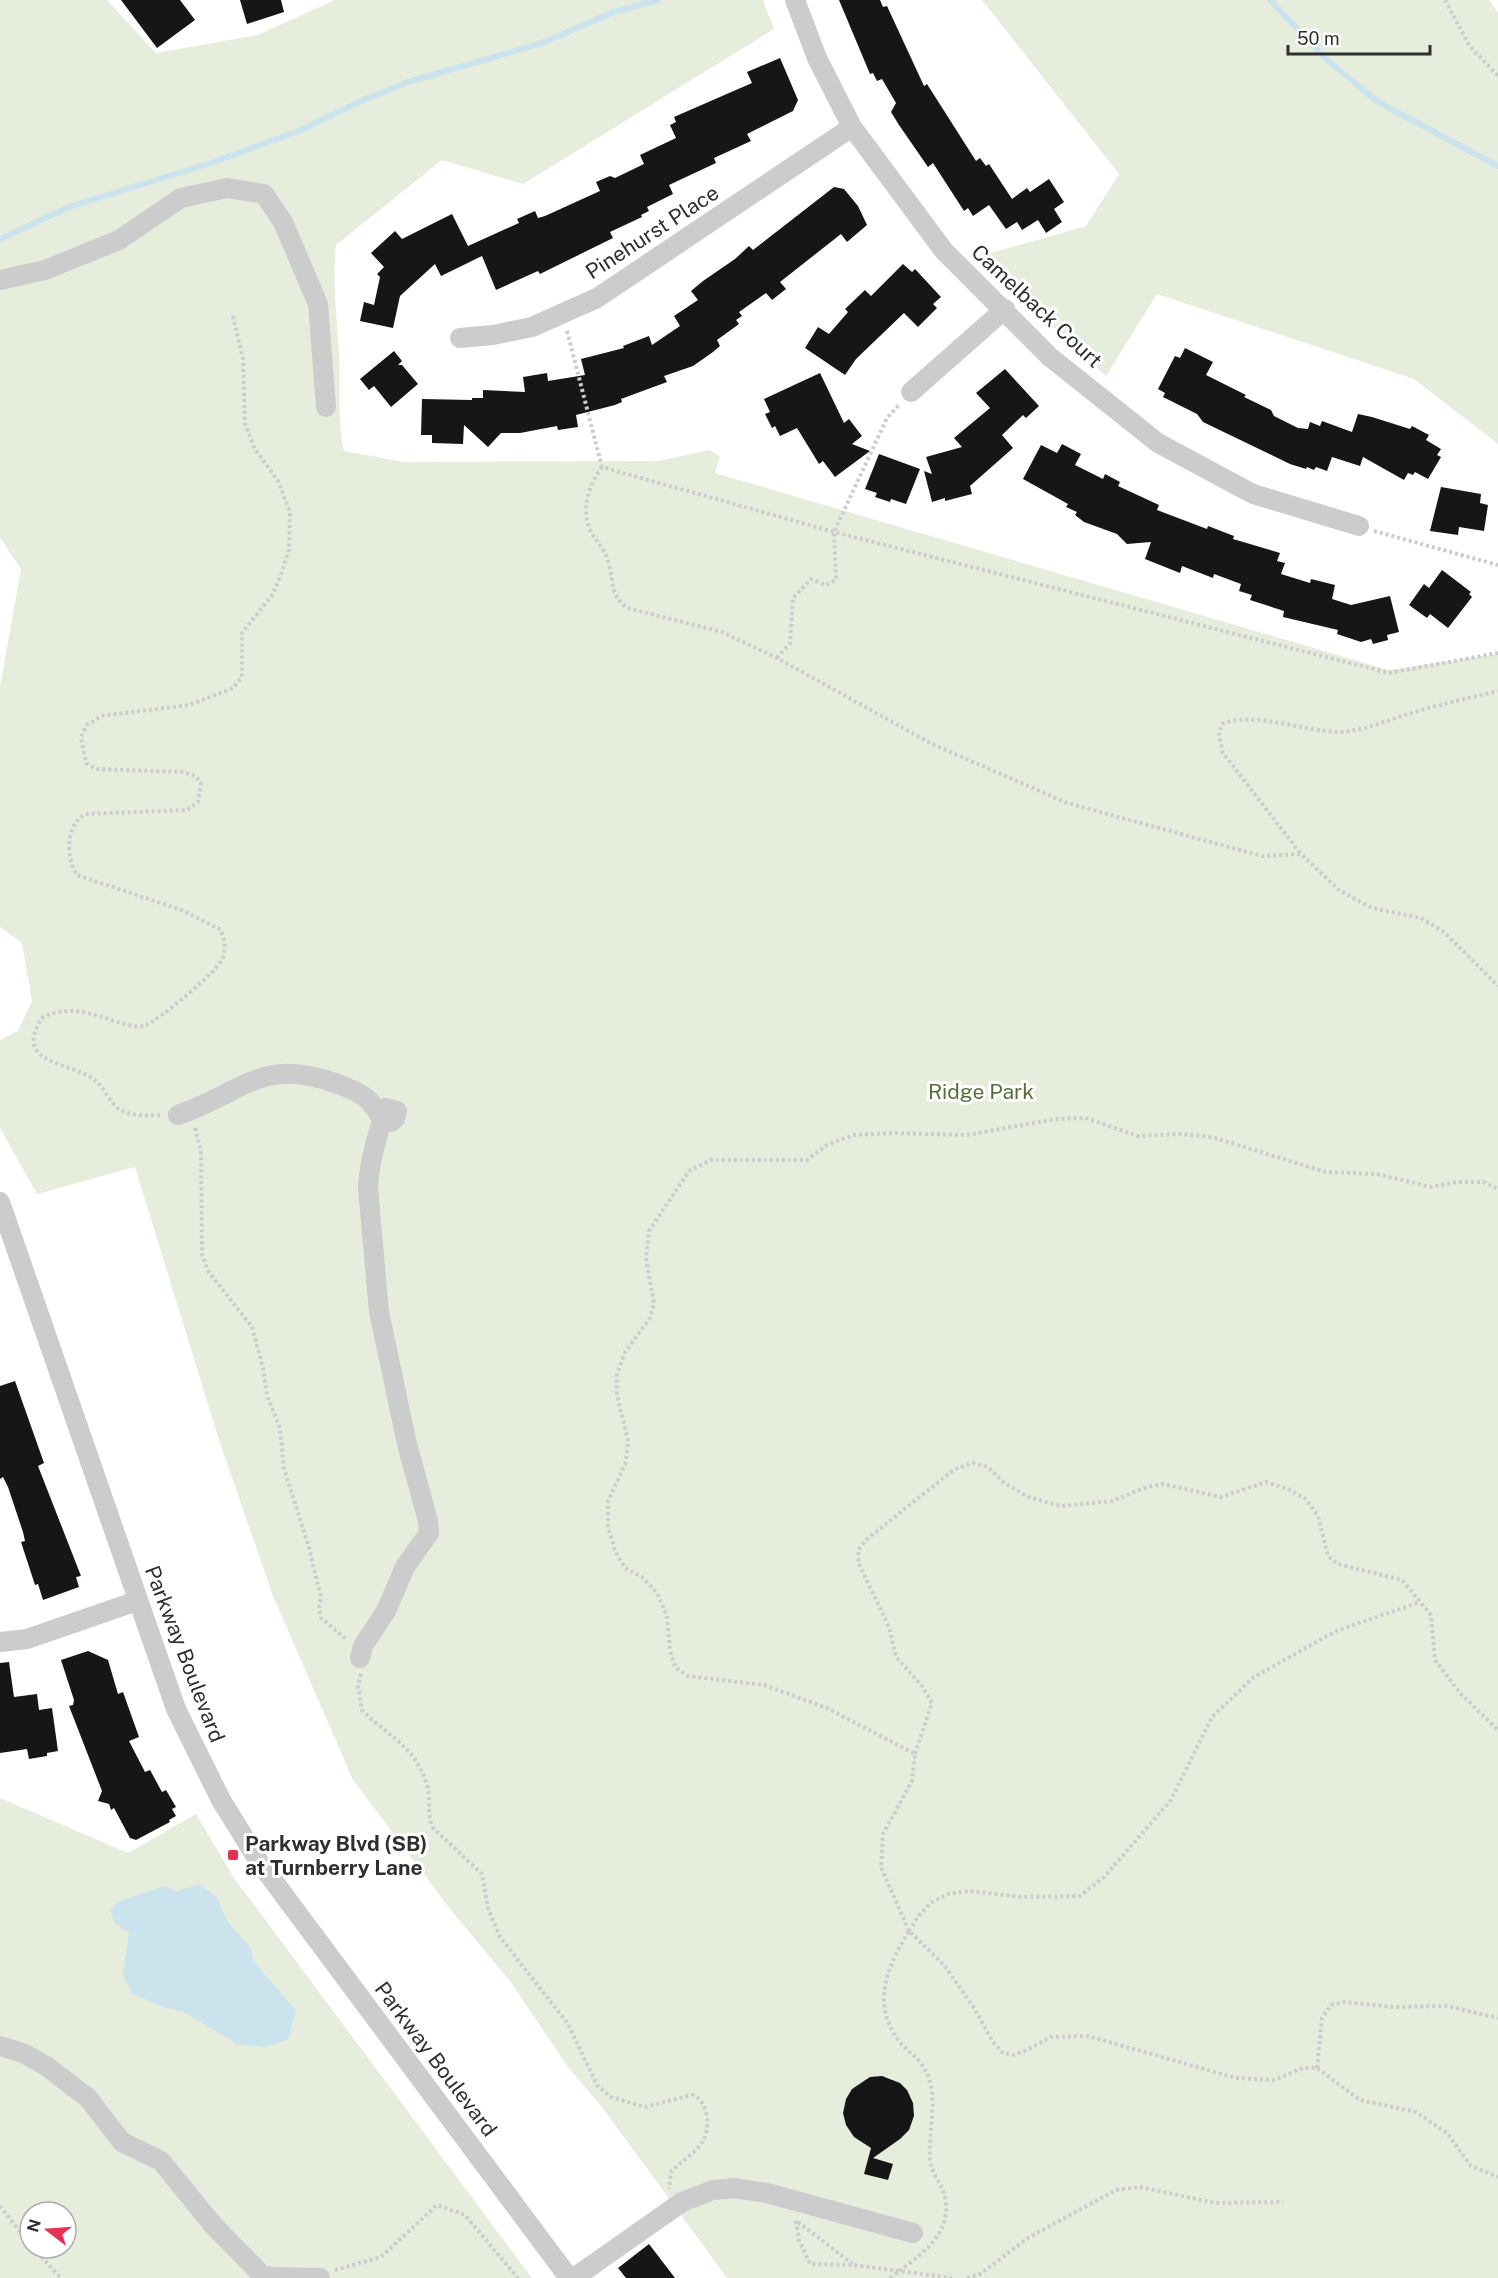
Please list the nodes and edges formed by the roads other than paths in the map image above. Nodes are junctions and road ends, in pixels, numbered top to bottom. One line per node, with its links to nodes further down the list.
1 (795, 0): 2 (street, Camelback Court)
2 (852, 127): 4 (street, Camelback Court); 5 (street, Pinehurst Place)
3 (0, 280): 7 (street)
4 (1005, 309): 6 (street); 8 (street, Camelback Court)
5 (460, 338)
6 (911, 392)
7 (326, 407)
8 (1359, 526)
9 (178, 1115): 13 (street)
10 (0, 1202): 11 (street, Parkway Boulevard)
11 (137, 1601): 12 (street); 17 (street, Parkway Boulevard)
12 (0, 1642)
13 (360, 1658)
14 (0, 2046): 16 (street)
15 (913, 2233): 18 (street)
16 (319, 2277)
17 (569, 2278)
18 (574, 2278)

